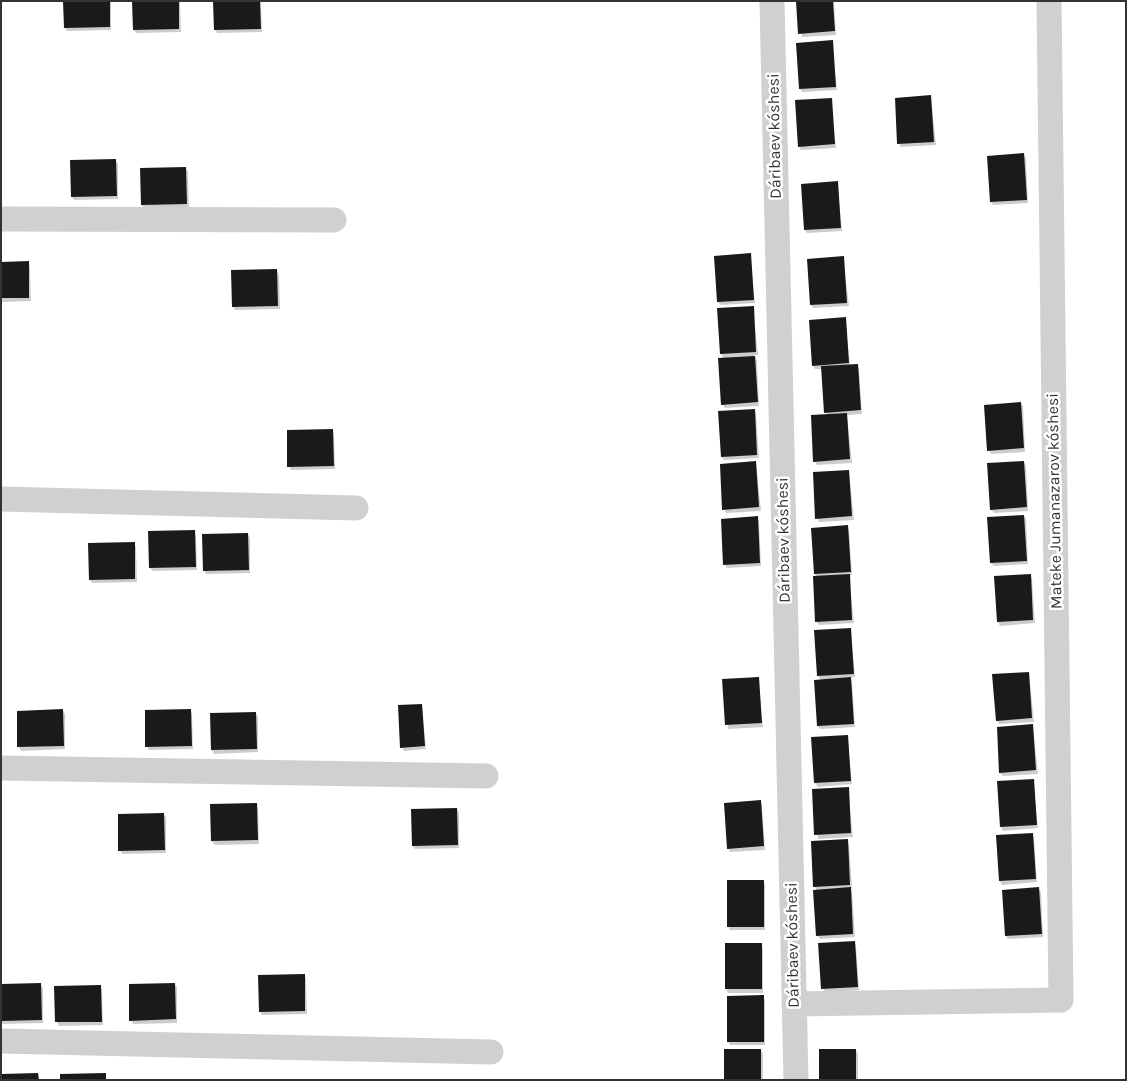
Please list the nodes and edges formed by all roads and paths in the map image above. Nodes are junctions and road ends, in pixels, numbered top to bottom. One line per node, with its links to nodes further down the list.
1 (772, 1): 9 (street, Dáribaev kóshesi)
2 (1049, 1): 9 (street, Mateke Jumanazarov kóshesi)
3 (1, 219): 4 (street)
4 (334, 220)
5 (1, 499): 6 (street)
6 (356, 508)
7 (1, 768): 8 (street)
8 (486, 776)
9 (794, 1004): 12 (street, Dáribaev kóshesi)
10 (1, 1041): 11 (street)
11 (491, 1052)
12 (796, 1080)

